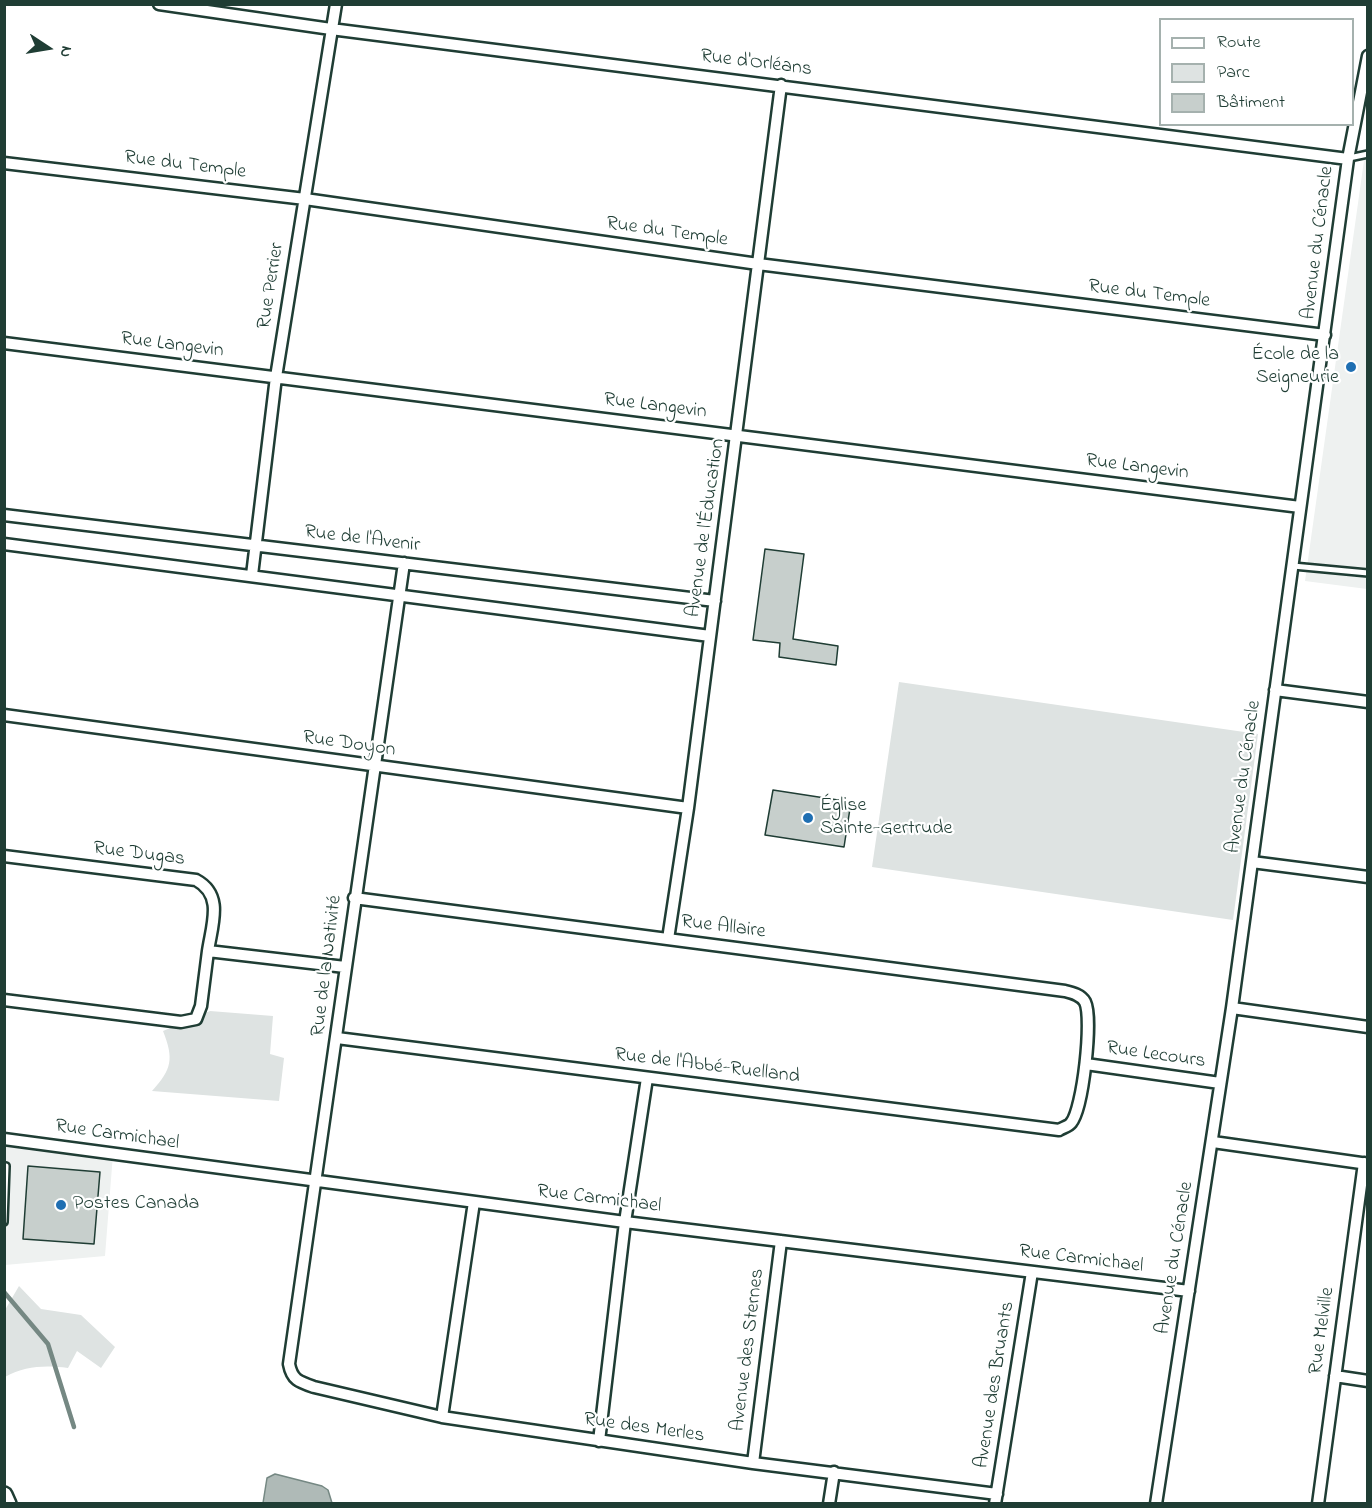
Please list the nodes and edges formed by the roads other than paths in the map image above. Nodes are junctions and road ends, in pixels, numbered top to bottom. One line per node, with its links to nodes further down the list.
1 (159, 4): 3 (street, Rue d'Orléans)
2 (336, 4): 3 (street, Rue Perrier)
3 (331, 29): 5 (street, Rue d'Orléans); 10 (street, Rue Perrier)
4 (1368, 56): 6 (street, Avenue du Cénacle)
5 (781, 85): 8 (street, Rue d'Orléans); 11 (street, Avenue de l'Éducation)
6 (1365, 85): 8 (street, Avenue du Cénacle)
7 (1368, 154): 8 (lane)
8 (1348, 159): 12 (street, Avenue du Cénacle)
9 (4, 163): 10 (street, Rue du Temple)
10 (304, 199): 11 (street, Rue du Temple); 14 (street, Rue Perrier)
11 (758, 264): 12 (street, Rue du Temple); 15 (street, Avenue de l'Éducation)
12 (1325, 335): 16 (street, Avenue du Cénacle)
13 (4, 342): 14 (street, Rue Langevin)
14 (276, 377): 15 (street, Rue Langevin); 19 (street, Rue Perrier)
15 (738, 436): 16 (street, Rue Langevin); 25 (street, Avenue de l'Éducation)
16 (1300, 507): 21 (street, Avenue du Cénacle)
17 (4, 514): 19 (street, Rue de l'Avenir)
18 (4, 544): 23 (street)
19 (256, 545): 20 (street, Rue de l'Avenir); 23 (street, Rue Perrier)
20 (404, 563): 24 (street, Rue de la Nativité); 25 (street, Rue de l'Avenir)
21 (1291, 565): 22 (lane); 27 (street, Avenue du Cénacle)
22 (1368, 573)
23 (252, 575): 24 (street)
24 (400, 597): 26 (street); 30 (street, Rue de la Nativité)
25 (716, 601): 26 (street, Avenue de l'Éducation)
26 (710, 636): 31 (street, Avenue de l'Éducation)
27 (1275, 690): 28 (street); 33 (street, Avenue du Cénacle)
28 (1368, 702)
29 (4, 715): 30 (street, Rue Doyon)
30 (375, 767): 31 (street, Rue Doyon); 35 (street, Rue de la Nativité)
31 (688, 808): 36 (street, Avenue de l'Éducation)
32 (4, 856): 37 (street, Rue Dugas)
33 (1252, 862): 34 (street); 40 (street, Avenue du Cénacle)
34 (1368, 877)
35 (354, 898): 36 (street, Rue Allaire); 38 (street, Rue de la Nativité)
36 (668, 939): 43 (street, Rue Allaire)
37 (208, 951): 38 (street); 39 (street, Rue Dugas)
38 (345, 967): 42 (street, Rue de la Nativité)
39 (4, 1000)
40 (1232, 1008): 41 (street); 45 (street, Avenue du Cénacle)
41 (1368, 1027)
42 (337, 1038): 44 (street, Rue de l'Abbé-Ruelland); 50 (street, Rue de la Nativité)
43 (1086, 1064): 44 (street, Rue de l'Abbé-Ruelland); 45 (street, Rue Lecours)
44 (647, 1078): 53 (street)
45 (1220, 1083): 47 (street, Avenue du Cénacle)
46 (4, 1139): 50 (street, Rue Carmichael)
47 (1213, 1142): 48 (street); 56 (street, Avenue du Cénacle)
48 (1366, 1164): 58 (street, Rue Melville)
49 (6, 1166): 52 (lane)
50 (317, 1181): 51 (street, Rue Carmichael); 57 (street, Rue de la Nativité)
51 (474, 1202): 53 (street, Rue Carmichael); 60 (street)
52 (4, 1222)
53 (625, 1222): 54 (street, Rue Carmichael); 61 (street)
54 (781, 1241): 55 (street, Rue Carmichael); 62 (street, Avenue des Sternes)
55 (1032, 1272): 56 (street, Rue Carmichael); 65 (street, Avenue des Bruants)
56 (1189, 1292): 68 (street, Avenue du Cénacle)
57 (291, 1375): 60 (street, Rue des Merles)
58 (1335, 1376): 59 (street); 69 (street, Rue Melville)
59 (1368, 1381)
60 (442, 1417): 61 (street, Rue des Merles)
61 (599, 1441): 62 (street, Rue des Merles)
62 (753, 1463): 63 (street, Rue des Merles)
63 (834, 1472): 65 (street, Rue des Merles); 67 (street)
64 (4, 1495): 66 (main road)
65 (996, 1499)
66 (8, 1503)
67 (829, 1503)
68 (1156, 1503)
69 (1318, 1503)

